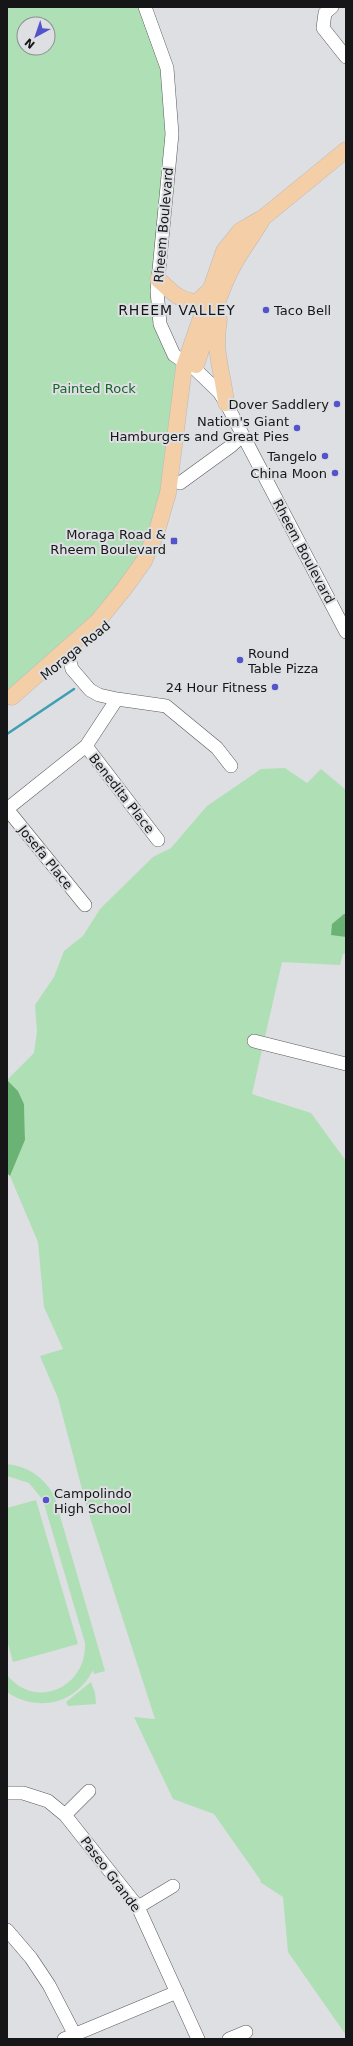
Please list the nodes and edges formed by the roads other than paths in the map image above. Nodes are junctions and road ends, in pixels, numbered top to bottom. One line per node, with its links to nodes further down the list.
1 (145, 7): 5 (street, Rheem Boulevard)
2 (332, 7): 3 (street)
3 (346, 57)
4 (346, 150): 6 (main road, Moraga Road)
5 (158, 279): 6 (main road); 7 (street, Rheem Boulevard)
6 (214, 295): 7 (main road, Moraga Road); 8 (main road)
7 (190, 366): 8 (street, Rheem Boulevard); 10 (main road, Moraga Road); 13 (main road, Moraga Road)
8 (226, 403): 9 (street, Rheem Boulevard)
9 (243, 435): 10 (street); 11 (street, Rheem Boulevard)
10 (180, 483): 12 (main road, Moraga Road)
11 (346, 632)
12 (69, 658): 13 (main road, Moraga Road); 14 (street)
13 (10, 699)
14 (117, 699): 15 (street); 16 (street)
15 (86, 746): 17 (street); 18 (street, Benedita Place)
16 (231, 766)
17 (7, 809): 19 (street, Josefa Place)
18 (158, 840)
19 (85, 905)
20 (254, 1041): 21 (street)
21 (346, 1064)
22 (89, 1791): 24 (street)
23 (7, 1793): 24 (street, Paseo Grande)
24 (65, 1815): 26 (street, Paseo Grande)
25 (173, 1886): 26 (street)
26 (138, 1907): 28 (street, Paseo Grande)
27 (7, 1930): 30 (street)
28 (177, 1992): 30 (street); 31 (street, Paseo Grande)
29 (246, 2032): 32 (street)
30 (73, 2037)
31 (198, 2039)
32 (229, 2039)

